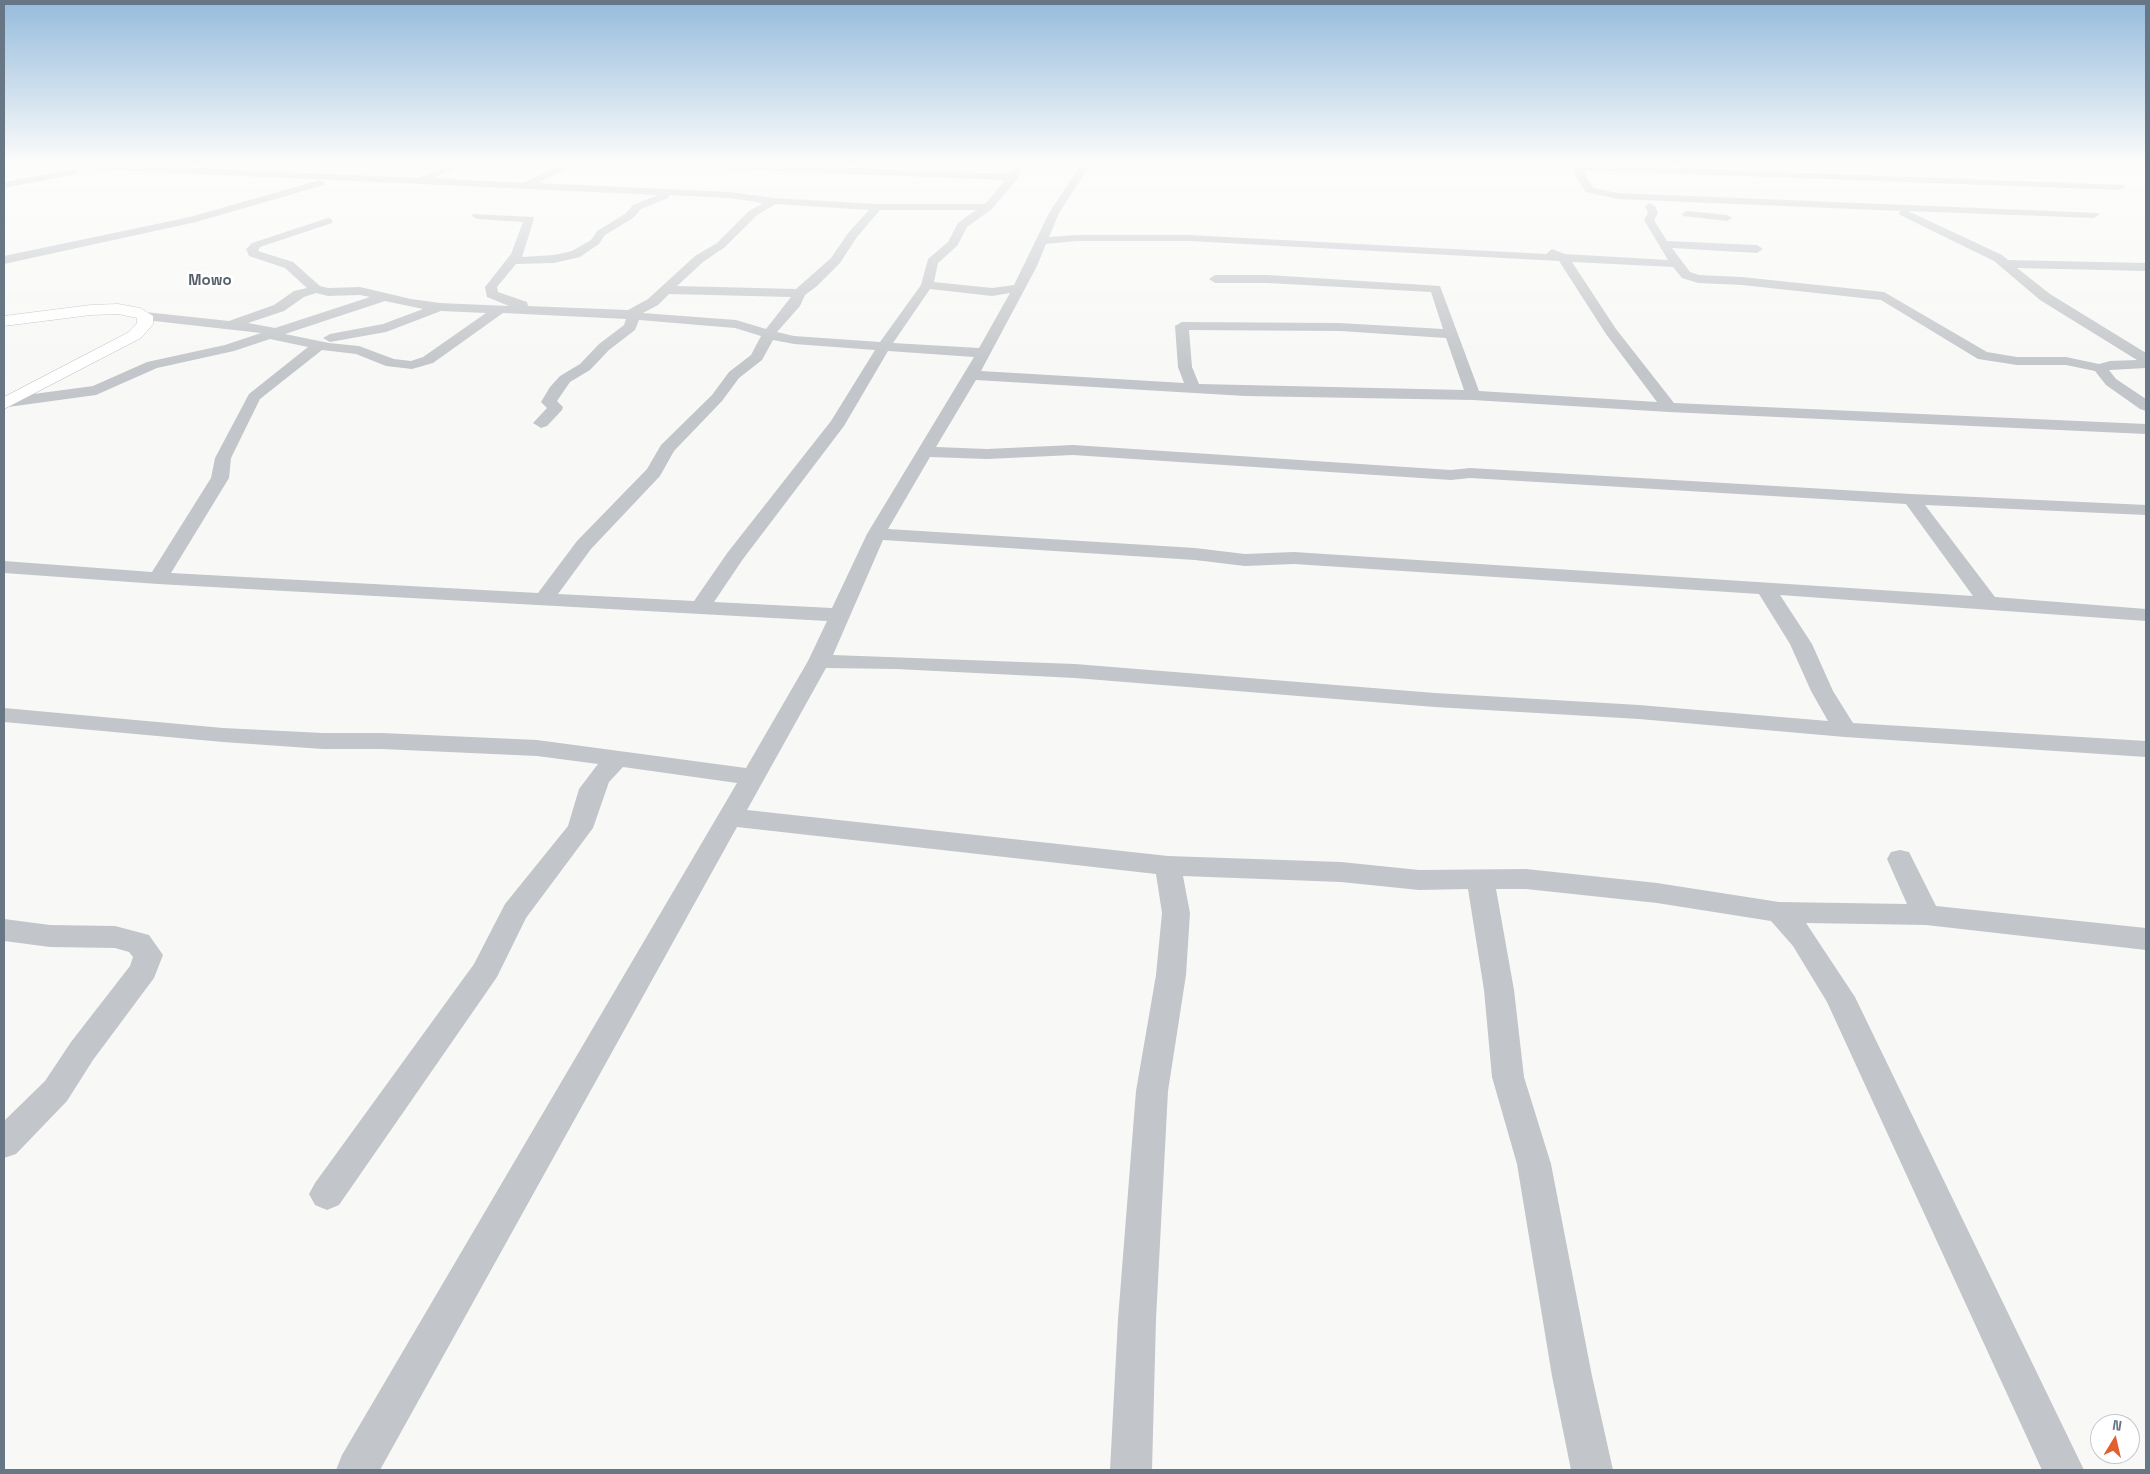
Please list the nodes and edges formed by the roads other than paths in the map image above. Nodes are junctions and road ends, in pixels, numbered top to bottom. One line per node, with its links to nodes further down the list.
1 (132, 233): 16 (street)
2 (293, 233): 24 (street)
3 (524, 233): 17 (street)
4 (601, 233): 17 (street)
5 (733, 233): 25 (street)
6 (854, 233): 26 (street)
7 (958, 233): 22 (street)
8 (1046, 233): 11 (street)
9 (1657, 233): 13 (street)
10 (1946, 233): 19 (street)
11 (1042, 241): 15 (street); 23 (street)
12 (1522, 241): 15 (street)
13 (1664, 244): 14 (street); 18 (street)
14 (1757, 249)
15 (1563, 258): 18 (street); 48 (street)
16 (4, 260)
17 (511, 261): 30 (street)
18 (1676, 264): 43 (street)
19 (2005, 264): 20 (street); 40 (street)
20 (2144, 269)
21 (1215, 279): 36 (street)
22 (928, 286): 23 (street); 39 (street)
23 (1019, 288): 41 (street)
24 (316, 290): 27 (street); 34 (street)
25 (667, 290): 26 (street); 31 (street)
26 (799, 293): 35 (street)
27 (385, 297): 28 (street); 37 (street)
28 (440, 307): 29 (street); 38 (street)
29 (499, 310): 30 (street); 38 (street)
30 (536, 310): 31 (street)
31 (630, 314): 35 (street); 49 (street)
32 (145, 316): 33 (street); 34 (street); 46 (street)
33 (4, 321)
34 (225, 326): 37 (street)
35 (771, 334): 39 (street); 58 (street)
36 (1452, 334): 44 (street); 45 (street)
37 (271, 335): 38 (street); 46 (street)
38 (313, 343): 56 (street)
39 (884, 346): 41 (street); 60 (street)
40 (2146, 359)
41 (977, 364): 44 (street); 51 (street)
42 (2146, 364): 43 (street)
43 (2100, 368): 47 (street)
44 (1193, 388): 45 (street)
45 (1473, 395): 48 (street)
46 (6, 403)
47 (2146, 406)
48 (1669, 407): 50 (street)
49 (541, 423)
50 (2146, 429)
51 (926, 452): 52 (street); 54 (street)
52 (1911, 499): 53 (street); 59 (street)
53 (2146, 510)
54 (876, 534): 57 (street); 62 (street)
55 (4, 567): 56 (street)
56 (158, 578): 58 (street)
57 (1766, 590): 59 (street); 65 (street)
58 (544, 599): 60 (street)
59 (1989, 603): 61 (street)
60 (700, 608): 62 (street)
61 (2146, 614)
62 (838, 615): 63 (street)
63 (819, 661): 65 (street); 68 (street)
64 (4, 715): 67 (street)
65 (1845, 730): 66 (street)
66 (2146, 749)
67 (618, 758): 68 (street); 78 (street)
68 (754, 776): 69 (street)
69 (729, 817): 71 (street); 79 (street)
70 (1900, 860): 74 (street)
71 (1168, 866): 72 (street); 80 (street)
72 (1480, 878): 73 (street); 81 (street)
73 (1778, 912): 74 (street); 82 (street)
74 (1926, 915): 76 (street)
75 (4, 930): 77 (street)
76 (2144, 941)
77 (4, 1143)
78 (327, 1194)
79 (357, 1470)
80 (1131, 1470)
81 (1592, 1470)
82 (2063, 1470)

